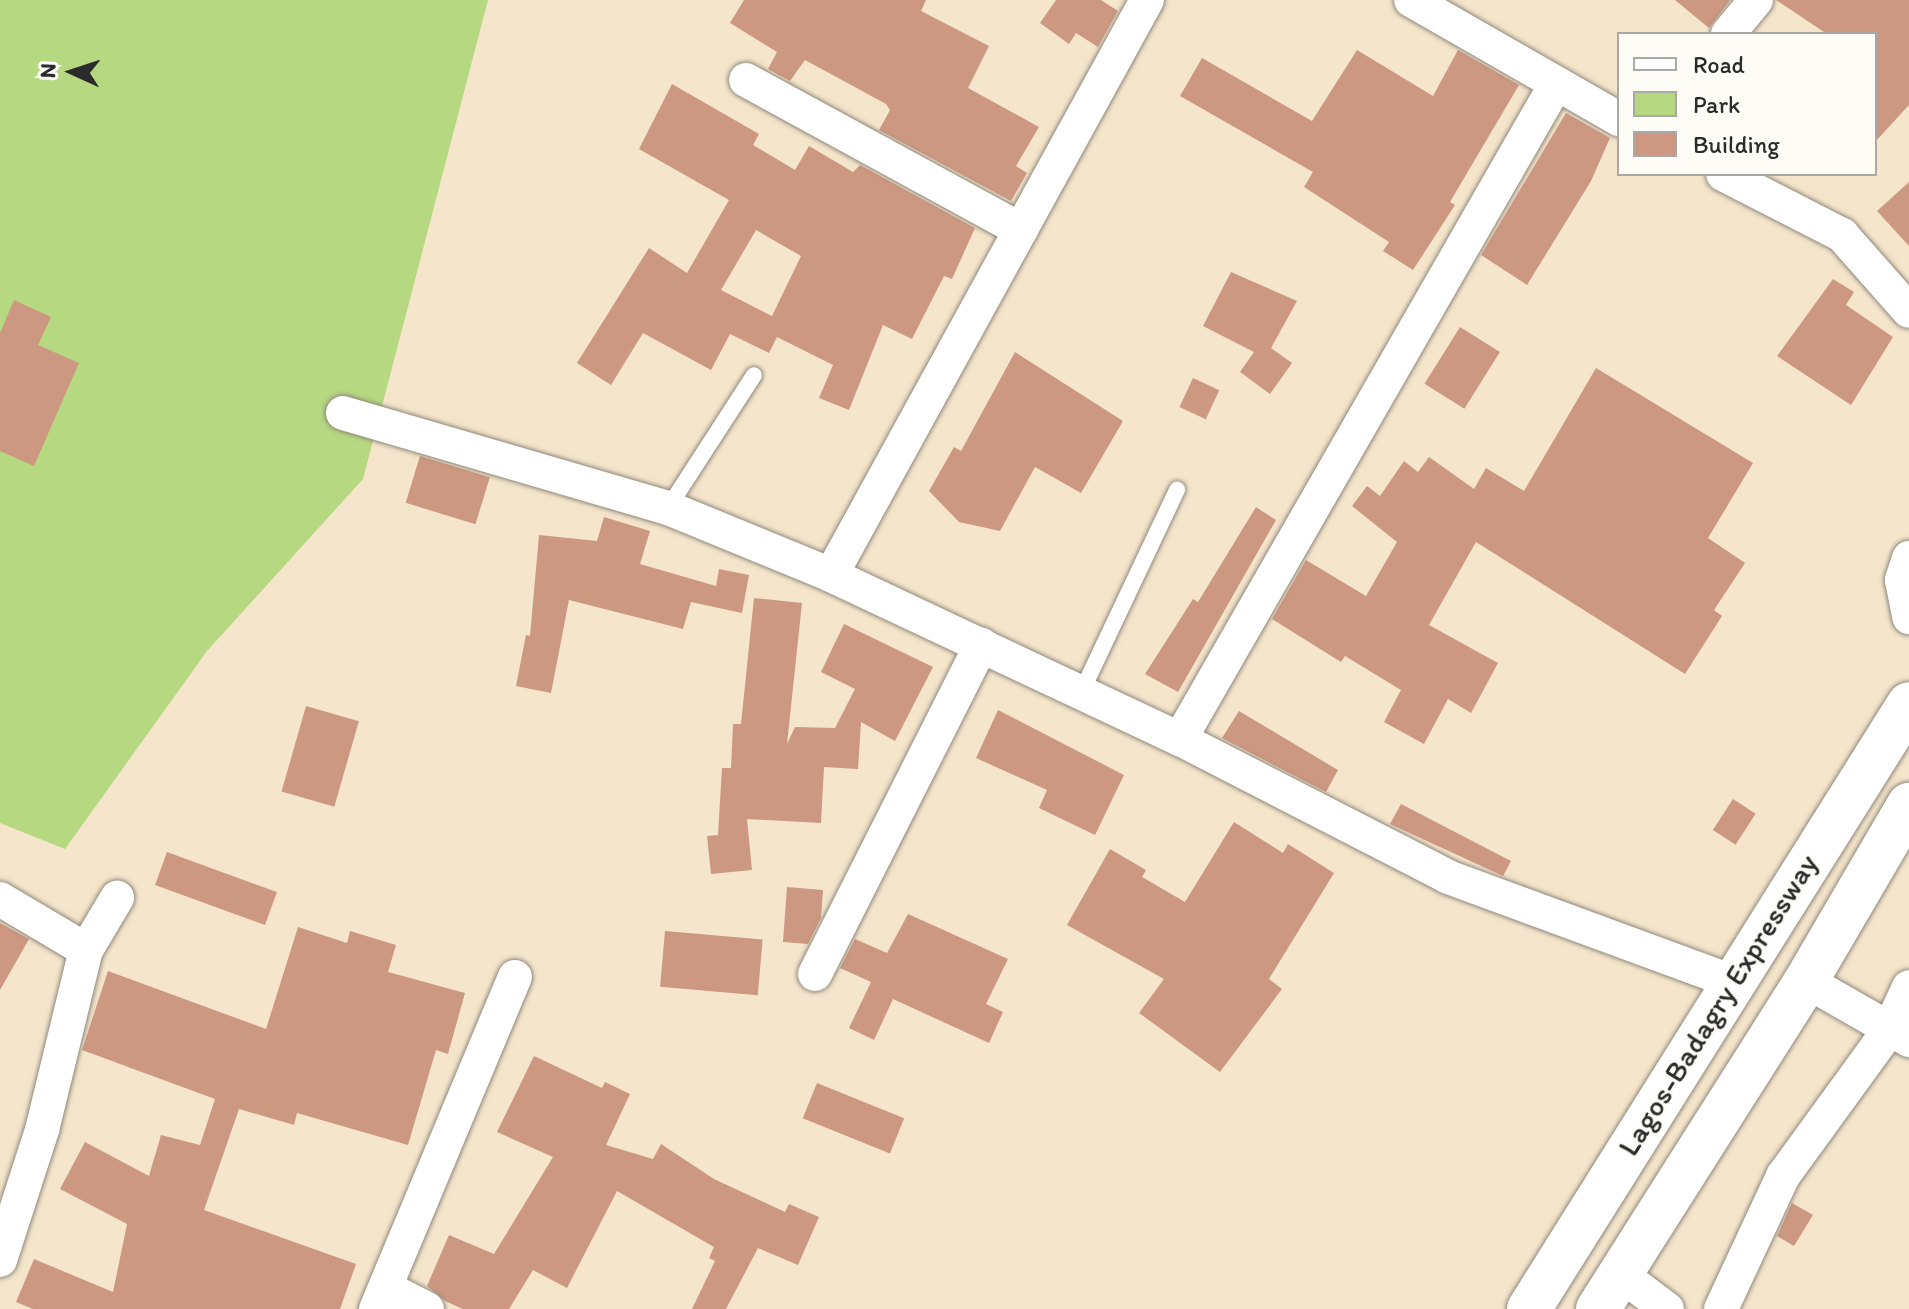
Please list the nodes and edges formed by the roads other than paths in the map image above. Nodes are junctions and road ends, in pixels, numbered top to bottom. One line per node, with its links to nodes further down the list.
1 (1147, 0): 9 (street)
2 (1411, 0): 6 (street)
3 (1756, 0): 4 (street)
4 (1730, 32)
5 (746, 80): 9 (street)
6 (1556, 84): 7 (street); 21 (street)
7 (1617, 118)
8 (1727, 176): 10 (street)
9 (1021, 230): 16 (street)
10 (1909, 311)
11 (754, 375): 14 (lane)
12 (343, 413): 14 (street)
13 (1177, 490): 19 (lane)
14 (668, 508): 16 (street)
15 (1909, 558): 17 (street)
16 (831, 575): 18 (street)
17 (1909, 617)
18 (981, 645): 19 (street); 26 (street)
19 (1081, 693): 21 (street)
20 (1909, 704): 28 (highway, Lagos-Badagry Expressway)
21 (1180, 739): 28 (street)
22 (1909, 805): 29 (highway, Lagos-Badagry Expressway)
23 (117, 898): 25 (street)
24 (0, 899): 25 (street)
25 (86, 950): 32 (street)
26 (815, 974)
27 (515, 977): 34 (street)
28 (1731, 981): 36 (highway, Lagos-Badagry Expressway)
29 (1806, 981): 31 (street); 33 (highway, Lagos-Badagry Expressway)
30 (1909, 987): 31 (street)
31 (1899, 1035): 38 (street)
32 (0, 1260)
33 (1608, 1291): 37 (street)
34 (381, 1298): 35 (street)
35 (427, 1309)
36 (1529, 1309)
37 (1667, 1309)
38 (1721, 1309)

